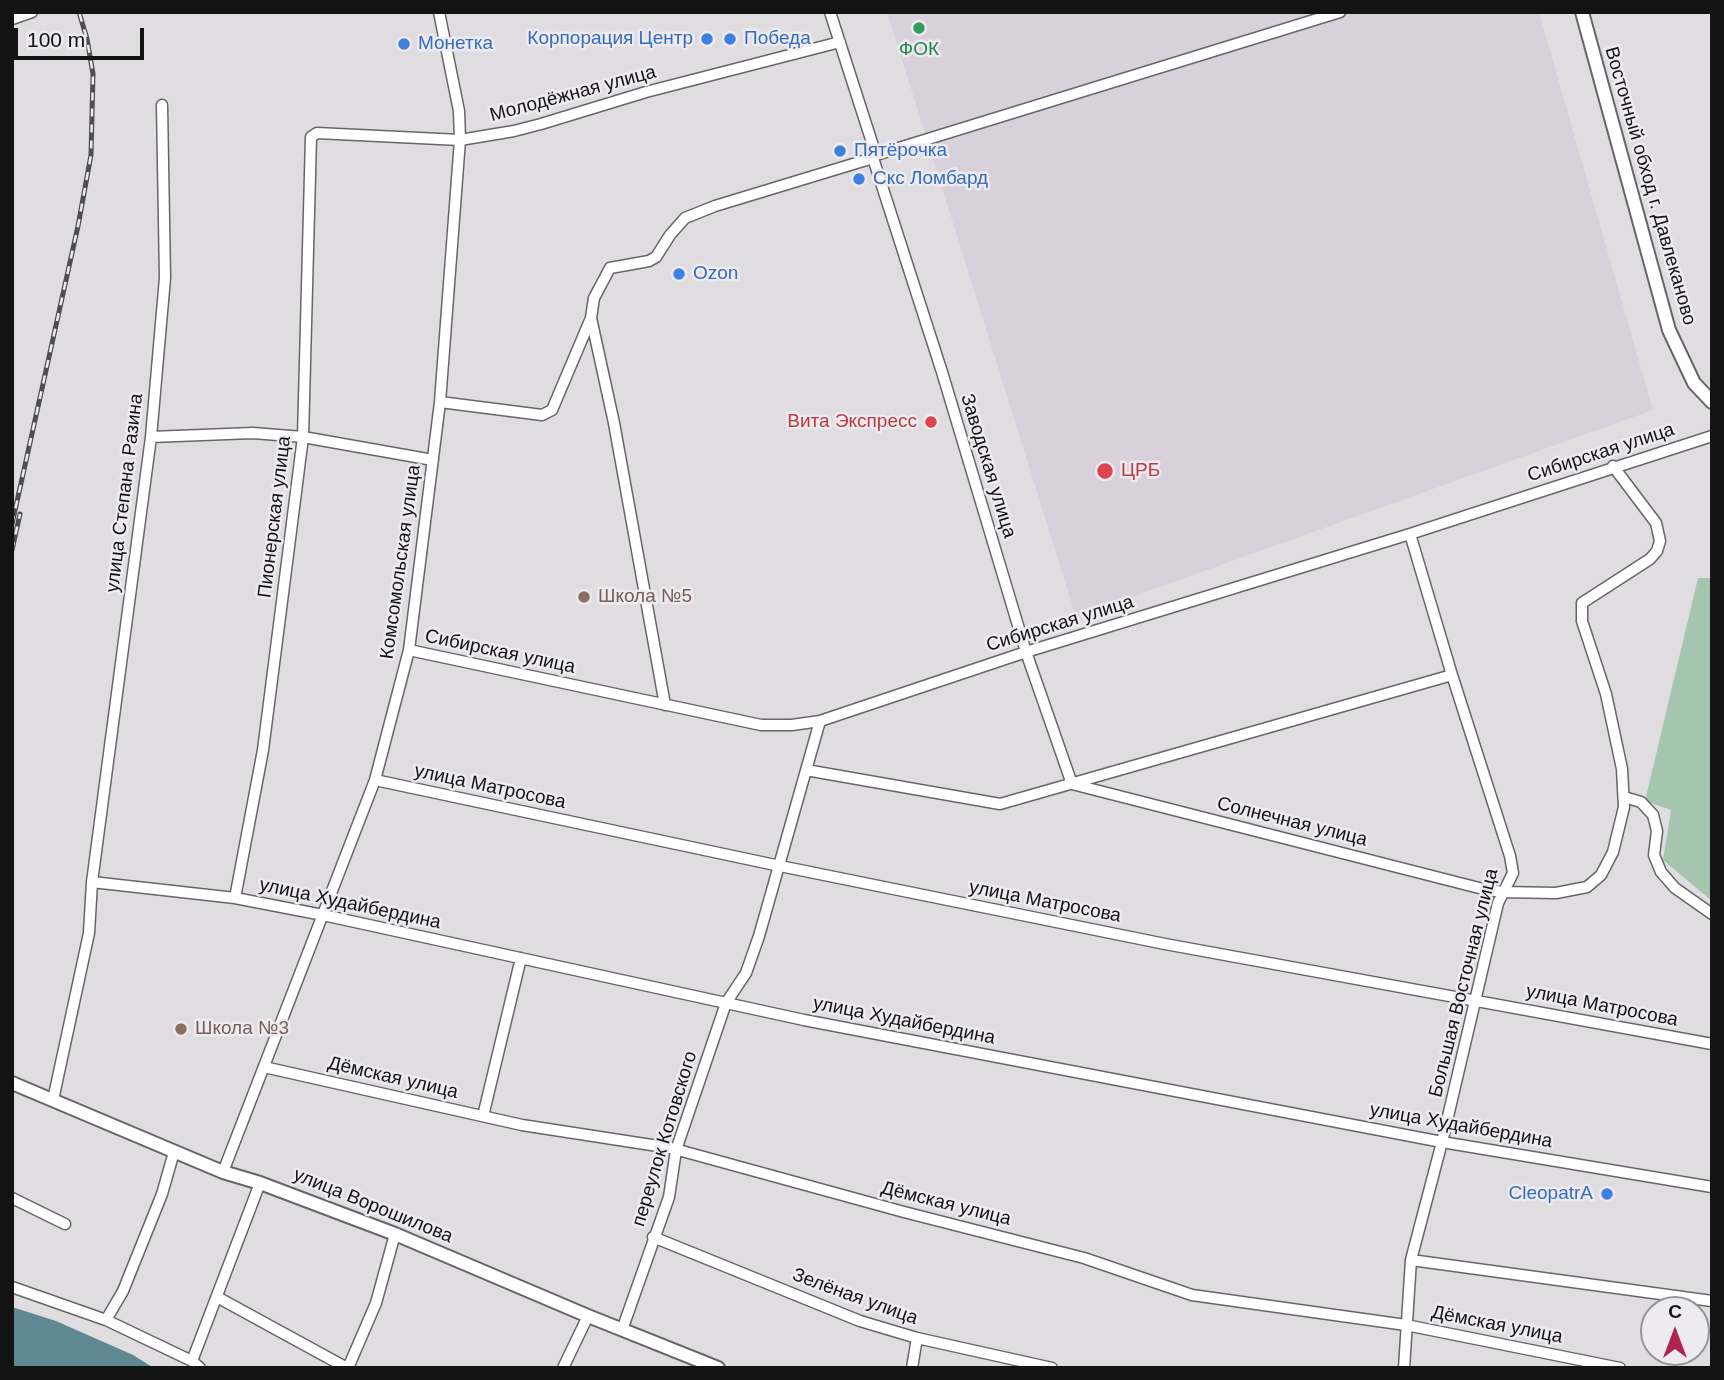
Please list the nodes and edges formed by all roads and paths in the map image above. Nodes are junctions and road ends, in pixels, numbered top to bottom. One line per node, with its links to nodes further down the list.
1 (32, 12): 6 (street)
2 (439, 12): 10 (street, Комсомольская улица)
3 (830, 12): 7 (street, Заводская улица)
4 (1340, 12): 11 (street)
5 (1582, 12): 14 (street, Восточный обход г. Давлеканово)
6 (12, 19)
7 (840, 43): 10 (street, Молодёжная улица); 11 (street, Заводская улица)
8 (162, 105): 16 (street, улица Степана Разина)
9 (311, 137): 10 (street, Молодёжная улица); 17 (street, Пионерская улица)
10 (460, 140): 13 (street, Комсомольская улица)
11 (874, 156): 12 (street); 22 (street, Заводская улица)
12 (591, 318): 13 (street); 24 (street)
13 (440, 402): 18 (street, Комсомольская улица)
14 (1712, 402)
15 (1712, 436): 19 (street, Сибирская улица)
16 (151, 437): 17 (street); 31 (street, улица Степана Разина)
17 (303, 437): 18 (street); 33 (street, Пионерская улица)
18 (433, 460): 21 (street, Комсомольская улица)
19 (1613, 466): 20 (street, Сибирская улица); 29 (street, Солнечная улица)
20 (1410, 534): 22 (street, Сибирская улица); 23 (street, Большая Восточная улица)
21 (409, 650): 24 (street, Сибирская улица); 27 (street, Комсомольская улица)
22 (1026, 652): 25 (street, Сибирская улица); 28 (street, Заводская улица)
23 (1452, 675): 28 (street); 32 (street, Большая Восточная улица)
24 (665, 705): 25 (street, Сибирская улица)
25 (820, 721): 26 (street, переулок Котовского)
26 (806, 770): 28 (street); 30 (street, переулок Котовского)
27 (375, 780): 30 (street, улица Матросова); 35 (street, Комсомольская улица)
28 (1072, 784): 32 (street, Солнечная улица)
29 (1624, 797): 32 (street, Солнечная улица); 34 (street)
30 (780, 866): 37 (street, улица Матросова); 38 (street, переулок Котовского)
31 (92, 882): 33 (street, улица Худайбердина); 42 (street, улица Степана Разина)
32 (1503, 892): 37 (street, Большая Восточная улица)
33 (235, 898): 35 (street, улица Худайбердина)
34 (1712, 914)
35 (323, 915): 36 (street, улица Худайбердина); 40 (street, Комсомольская улица)
36 (521, 958): 38 (street, улица Худайбердина); 43 (street)
37 (1475, 1000): 39 (street, улица Матросова); 44 (street, Большая Восточная улица)
38 (726, 1003): 44 (street, улица Худайбердина); 45 (street, переулок Котовского)
39 (1712, 1044)
40 (264, 1067): 43 (street, Дёмская улица); 47 (street, Комсомольская улица)
41 (12, 1083): 42 (street, улица Ворошилова)
42 (53, 1100): 46 (street, улица Ворошилова)
43 (483, 1116): 45 (street, Дёмская улица)
44 (1442, 1142): 49 (street, улица Худайбердина); 54 (street, Большая Восточная улица)
45 (676, 1150): 53 (street, переулок Котовского); 60 (street, Дёмская улица)
46 (174, 1152): 47 (street, улица Ворошилова); 59 (street)
47 (223, 1172): 48 (street, улица Ворошилова)
48 (260, 1183): 52 (street, улица Ворошилова); 56 (street)
49 (1712, 1187)
50 (12, 1198): 51 (street)
51 (65, 1224)
52 (395, 1234): 58 (street, улица Ворошилова); 65 (street)
53 (653, 1237): 61 (street, переулок Котовского); 62 (street, Зелёная улица)
54 (1411, 1260): 57 (street); 60 (street, Большая Восточная улица)
55 (12, 1287): 59 (street)
56 (217, 1297): 64 (street); 65 (street)
57 (1712, 1301)
58 (588, 1316): 61 (street, улица Ворошилова); 66 (street)
59 (106, 1320): 64 (street)
60 (1406, 1325): 70 (street, Большая Восточная улица); 71 (street, Дёмская улица)
61 (622, 1330): 63 (street, улица Ворошилова)
62 (917, 1338): 68 (street); 69 (street, Зелёная улица)
63 (685, 1362): 67 (street, улица Ворошилова)
64 (196, 1364)
65 (347, 1368)
66 (563, 1368)
67 (718, 1368)
68 (912, 1368)
69 (1052, 1368)
70 (1404, 1368)
71 (1620, 1368)

